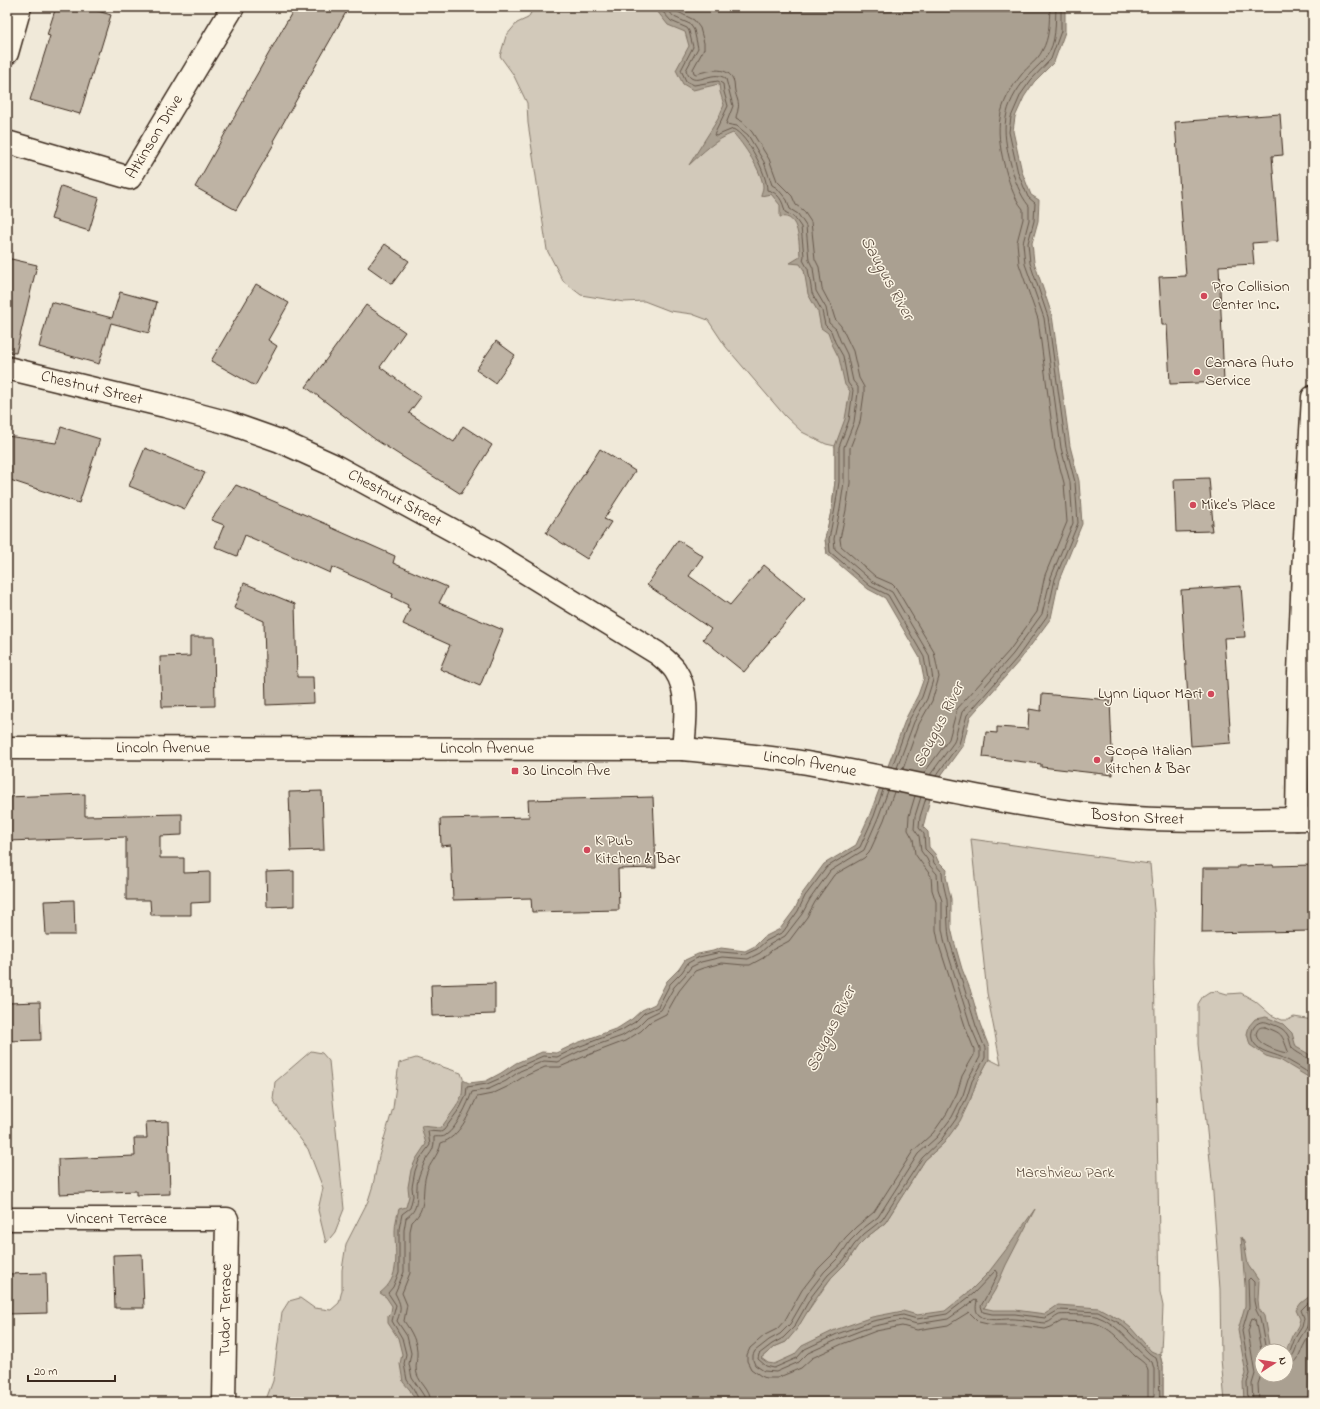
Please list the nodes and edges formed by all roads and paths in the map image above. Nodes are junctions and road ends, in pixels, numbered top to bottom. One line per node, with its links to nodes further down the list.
1 (20, 7): 3 (main road)
2 (233, 7): 4 (main road, Atkinson Drive)
3 (7, 54)
4 (7, 142)
5 (7, 368): 8 (main road, Chestnut Street)
6 (1313, 397): 10 (main road)
7 (7, 748): 8 (main road, Lincoln Avenue)
8 (683, 749): 9 (main road, Lincoln Avenue)
9 (964, 794): 10 (main road, Boston Street)
10 (1305, 819)
11 (7, 1219): 12 (main road, Vincent Terrace)
12 (227, 1219): 13 (main road, Tudor Terrace)
13 (224, 1402)

